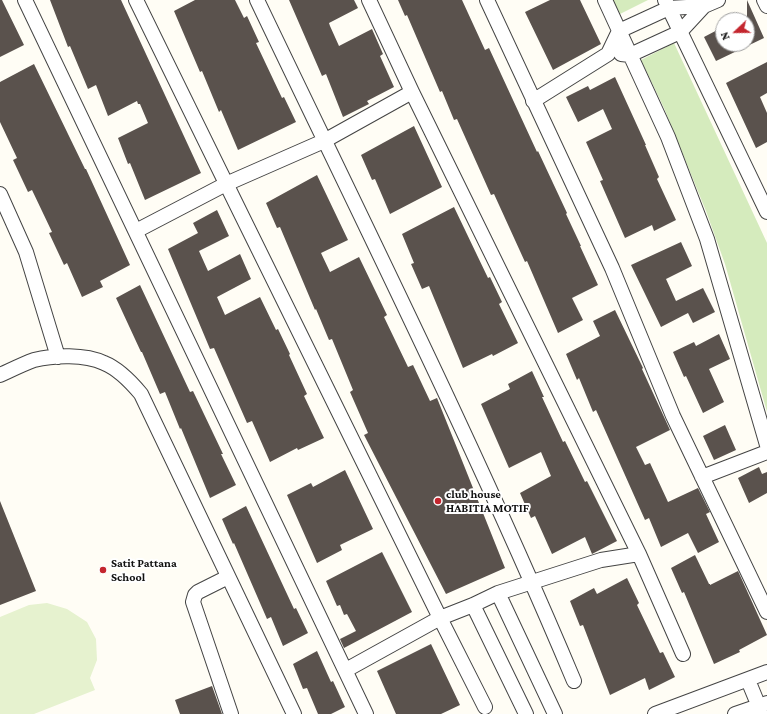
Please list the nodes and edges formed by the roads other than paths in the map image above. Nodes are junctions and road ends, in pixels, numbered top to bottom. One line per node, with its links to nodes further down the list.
1 (25, 0): 22 (street)
2 (136, 0): 19 (street)
3 (257, 0): 18 (street)
4 (369, 0): 16 (street)
5 (487, 0): 17 (street)
6 (605, 0): 12 (street)
7 (718, 0): 10 (street)
8 (764, 0): 11 (street)
9 (667, 4): 10 (street); 12 (street); 13 (street)
10 (704, 6): 13 (street)
11 (767, 6)
12 (619, 31): 14 (street); 15 (street)
13 (680, 32): 15 (street); 21 (street)
14 (608, 54): 15 (street); 17 (street)
15 (630, 55): 25 (street)
16 (412, 92): 18 (street); 28 (street)
17 (533, 101): 27 (street)
18 (324, 141): 19 (street); 30 (street)
19 (226, 184): 22 (street); 34 (street)
20 (0, 194): 23 (street)
21 (767, 212)
22 (136, 231): 36 (street)
23 (58, 357): 24 (street); 29 (street)
24 (0, 374)
25 (767, 445)
26 (767, 452): 27 (street)
27 (702, 478): 33 (street)
28 (639, 554): 30 (street); 35 (street)
29 (228, 577): 42 (street); 43 (street)
30 (532, 582): 31 (street); 39 (street)
31 (498, 593): 32 (street); 46 (street)
32 (473, 605): 34 (street); 45 (street)
33 (767, 612)
34 (440, 618): 36 (street); 40 (street)
35 (683, 654)
36 (346, 670): 44 (street)
37 (766, 677): 38 (street)
38 (748, 680): 41 (street); 47 (street)
39 (574, 681)
40 (485, 707)
41 (762, 707): 48 (street)
42 (231, 714)
43 (294, 714)
44 (366, 714)
45 (526, 714)
46 (555, 714)
47 (655, 714)
48 (735, 714)

